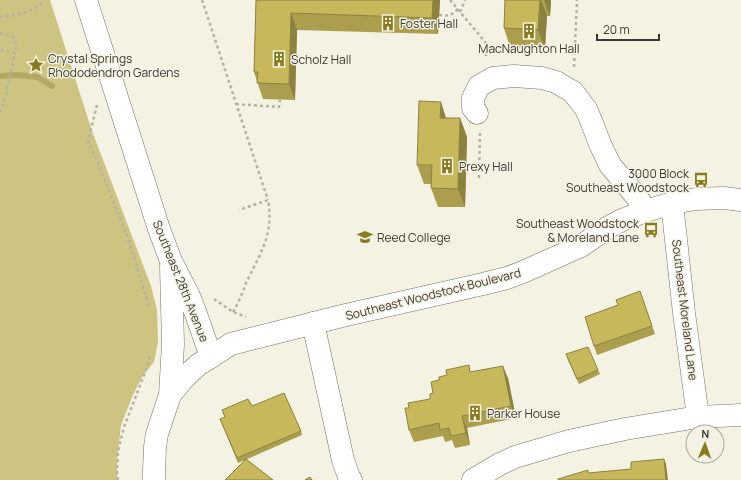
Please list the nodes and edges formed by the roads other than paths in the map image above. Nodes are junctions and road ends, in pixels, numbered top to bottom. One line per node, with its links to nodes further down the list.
1 (86, 0): 6 (street, Southeast 28th Avenue)
2 (477, 113): 5 (street)
3 (741, 200): 4 (street, Southeast Woodstock Boulevard)
4 (672, 203): 5 (street, Southeast Woodstock Boulevard); 11 (street, Southeast Moreland Lane)
5 (646, 211): 7 (street, Southeast Woodstock Boulevard)
6 (171, 261): 8 (street, Southeast 28th Avenue); 9 (street)
7 (313, 323): 8 (street, Southeast Woodstock Boulevard); 13 (street)
8 (211, 357): 9 (street, Southeast 28th Avenue)
9 (170, 394): 12 (street, Southeast 28th Avenue)
10 (741, 415): 11 (street)
11 (698, 417): 14 (street)
12 (154, 480)
13 (351, 480)
14 (473, 480)

